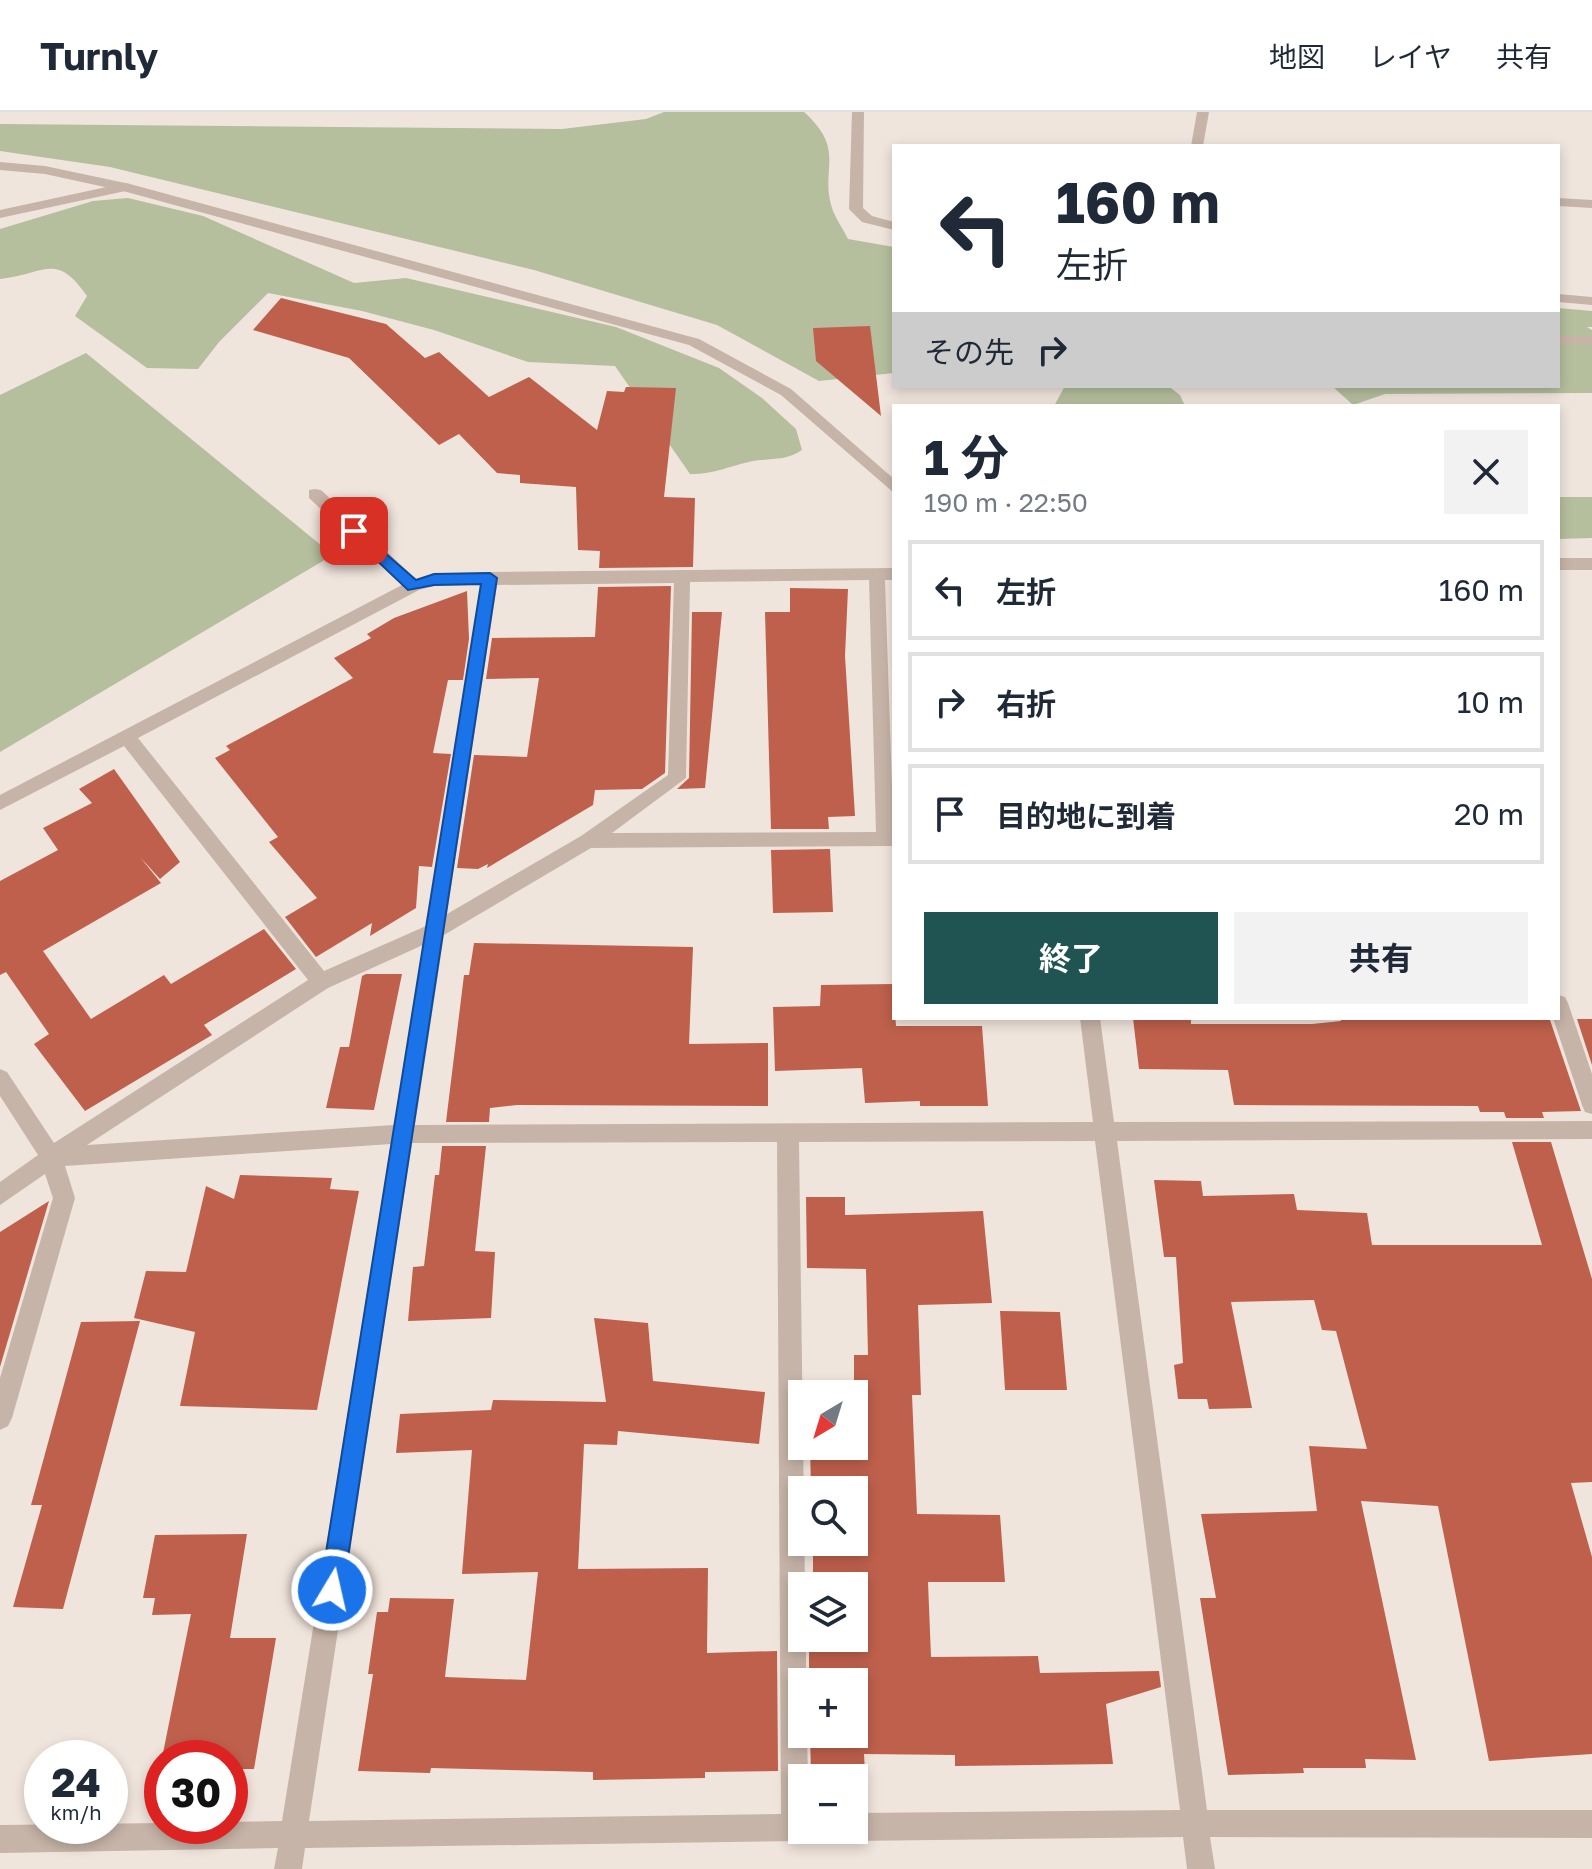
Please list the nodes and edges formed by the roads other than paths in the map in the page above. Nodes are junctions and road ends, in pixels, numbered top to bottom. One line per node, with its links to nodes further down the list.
1 (858, 112): 9 (street)
2 (1203, 112): 3 (street)
3 (1197, 144)
4 (0, 166): 5 (street)
5 (125, 187): 8 (street); 14 (street)
6 (1560, 202): 7 (street)
7 (1592, 204)
8 (0, 214)
9 (892, 225)
10 (1560, 298): 11 (street)
11 (1592, 301)
12 (1560, 340): 13 (street)
13 (1592, 340)
14 (892, 486)
15 (315, 494): 21 (street)
16 (1560, 564): 17 (street)
17 (1592, 564)
18 (886, 574): 19 (street); 24 (street)
19 (682, 576): 20 (street); 25 (street)
20 (490, 578): 21 (street); 26 (street)
21 (413, 586): 22 (street)
22 (127, 737): 23 (street); 27 (street)
23 (0, 803)
24 (890, 839): 25 (street)
25 (588, 841): 26 (street)
26 (436, 930): 27 (street); 34 (street)
27 (321, 982): 36 (street)
28 (1560, 1009): 31 (street)
29 (1090, 1020): 33 (street)
30 (0, 1078): 36 (street)
31 (1592, 1105)
32 (1592, 1130): 33 (street)
33 (1103, 1133): 35 (street); 40 (street)
34 (404, 1134): 35 (street); 36 (street); 44 (street)
35 (788, 1134): 39 (street)
36 (51, 1157): 37 (street); 38 (street)
37 (0, 1195)
38 (0, 1418)
39 (798, 1764)
40 (1196, 1823): 41 (street); 43 (street); 47 (street)
41 (1592, 1824)
42 (788, 1827): 44 (street)
43 (868, 1827)
44 (293, 1833): 45 (street); 46 (street)
45 (0, 1839)
46 (288, 1869)
47 (1201, 1869)

